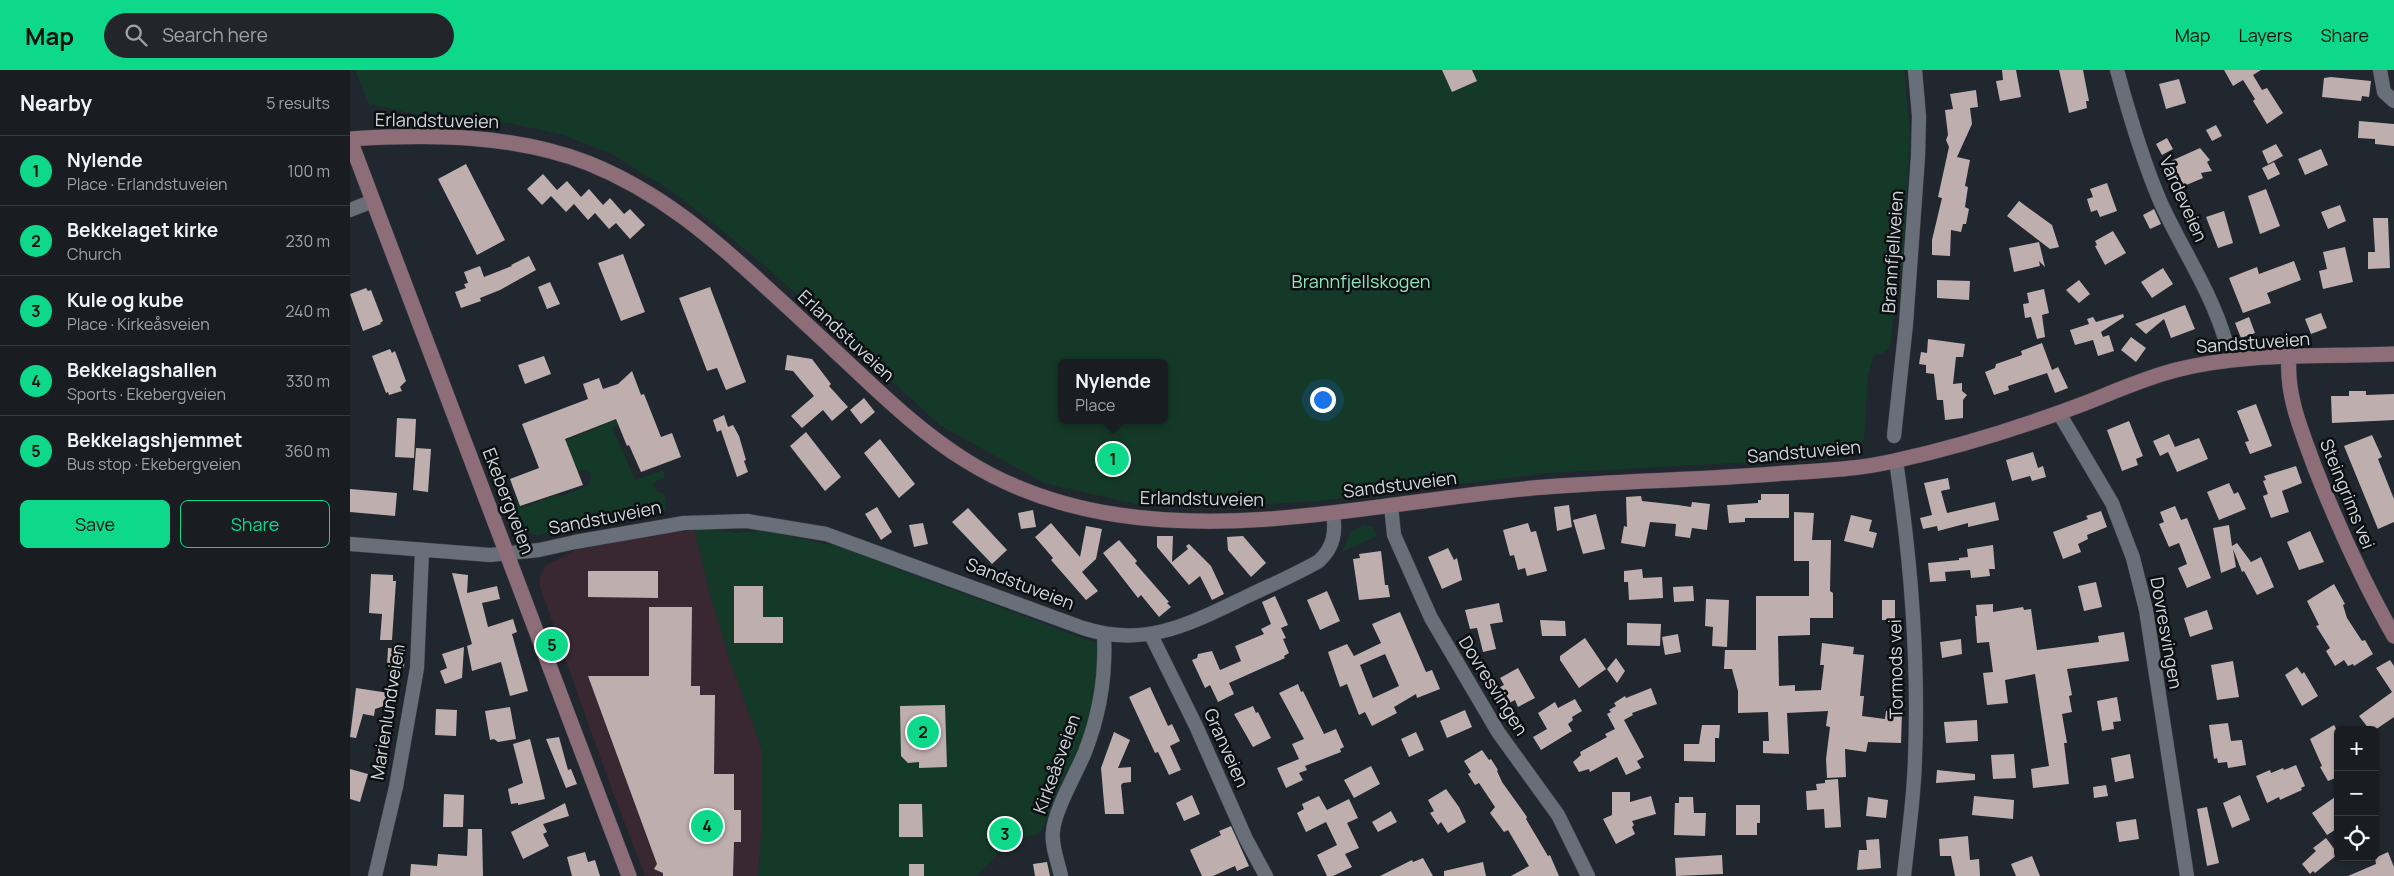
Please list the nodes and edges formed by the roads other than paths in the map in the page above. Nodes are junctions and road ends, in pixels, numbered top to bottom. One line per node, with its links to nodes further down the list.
1 (1915, 70): 12 (street, Brannfjellveien)
2 (2117, 70): 8 (street, Vardeveien)
3 (2380, 70): 4 (street)
4 (2394, 101)
5 (350, 140): 6 (street, Ekebergveien); 15 (street, Erlandstuveien)
6 (373, 201): 7 (street); 18 (street, Ekebergveien)
7 (350, 210)
8 (2225, 339)
9 (2394, 354): 10 (street, Sandstuveien)
10 (2289, 358): 11 (street, Sandstuveien); 21 (street, Steingrims vei)
11 (2058, 413): 13 (street, Sandstuveien); 28 (street, Dovresvingen)
12 (1894, 436)
13 (1896, 461): 14 (street, Sandstuveien); 27 (street, Tormods vei)
14 (1391, 505): 15 (street, Sandstuveien); 26 (street, Dovresvingen)
15 (1334, 513): 20 (street, Sandstuveien)
16 (350, 544): 17 (street, Sandstuveien)
17 (422, 551): 18 (street, Sandstuveien); 22 (street, Marienlundveien)
18 (508, 553): 19 (street, Sandstuveien); 23 (street, Ekebergveien)
19 (1104, 635): 20 (street, Sandstuveien); 24 (street, Kirkeåsveien)
20 (1151, 635): 25 (street, Granveien)
21 (2394, 636)
22 (375, 876)
23 (629, 876)
24 (1061, 876)
25 (1266, 876)
26 (1588, 876)
27 (1904, 876)
28 (2187, 876)

